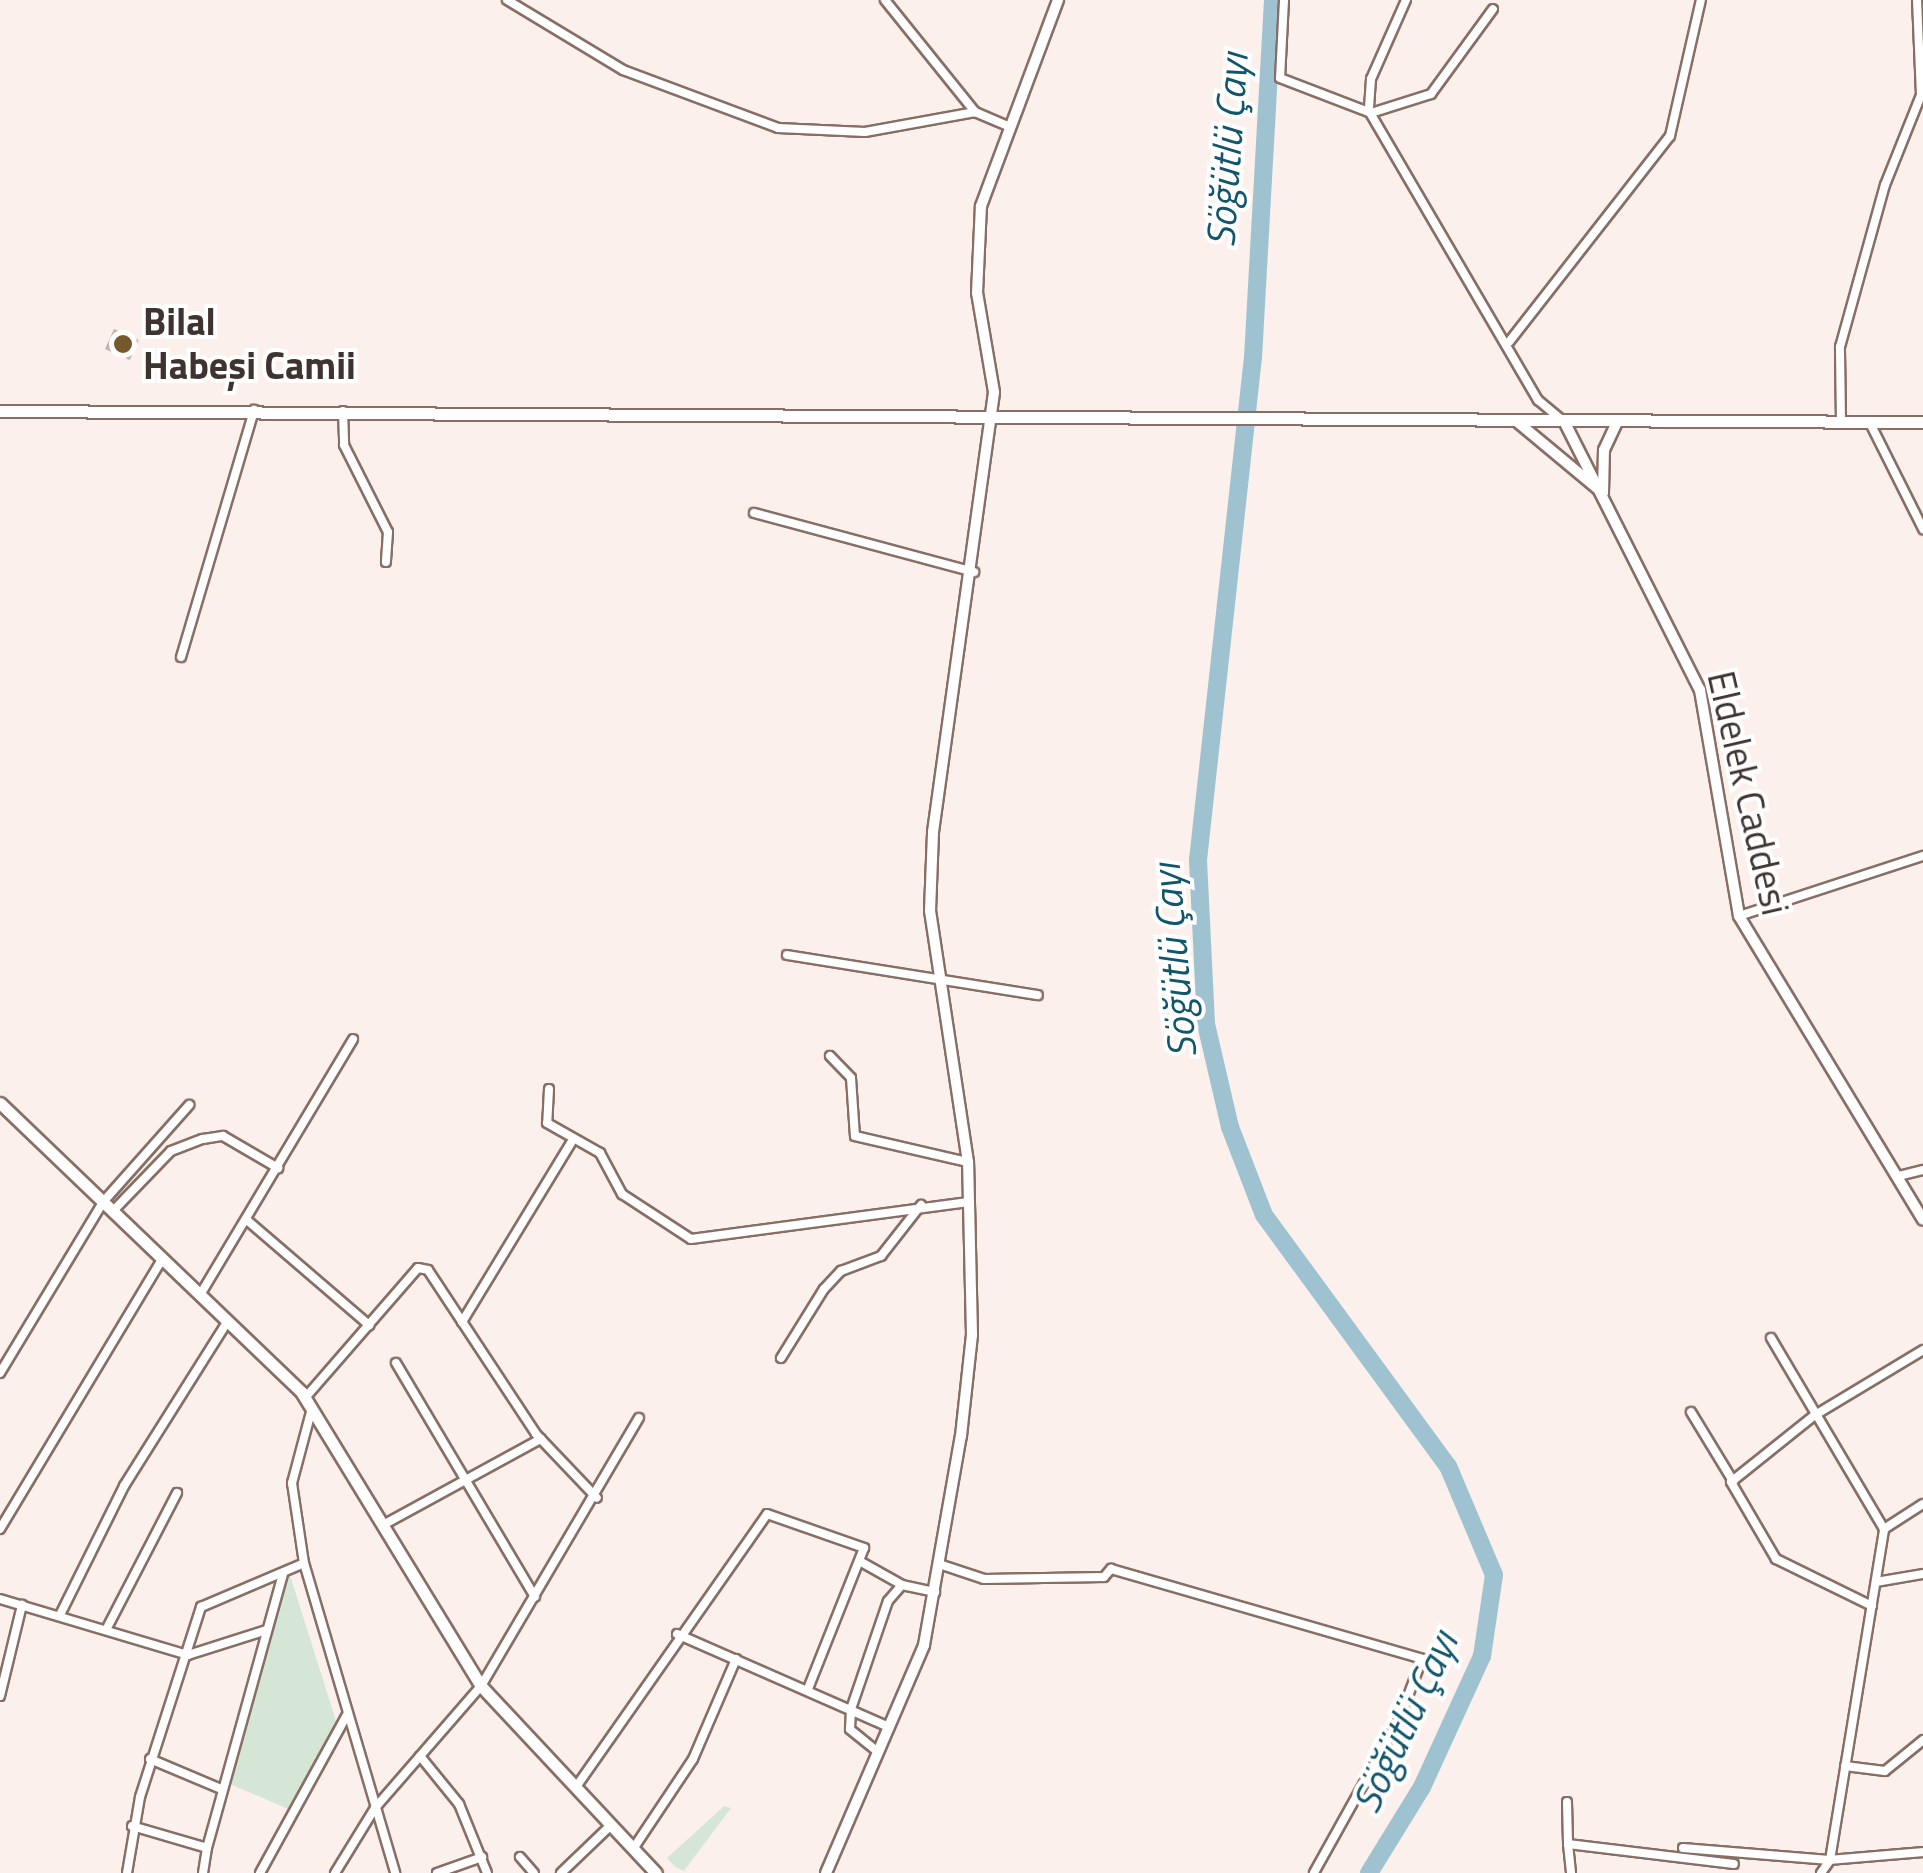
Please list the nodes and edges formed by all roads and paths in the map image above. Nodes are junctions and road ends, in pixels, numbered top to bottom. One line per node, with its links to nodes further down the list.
1 (507, 0): 9 (street)
2 (885, 0): 9 (street)
3 (1058, 0): 11 (street)
4 (1284, 0): 10 (street)
5 (1406, 0): 10 (street)
6 (1701, 0): 12 (street)
7 (1917, 0): 20 (street)
8 (1493, 9): 10 (street)
9 (975, 112): 11 (street)
10 (1371, 113): 12 (street)
11 (1010, 127): 16 (street)
12 (1509, 342): 19 (street)
13 (254, 410): 14 (main road); 15 (main road); 28 (street)
14 (0, 411)
15 (342, 411): 16 (main road); 26 (street)
16 (992, 414): 17 (main road); 27 (street)
17 (1515, 420): 19 (main road); 23 (street)
18 (1618, 420): 19 (main road); 20 (main road); 23 (street)
19 (1564, 421): 23 (street, Eldelek Caddesi)
20 (1841, 422): 21 (main road)
21 (1870, 422): 22 (main road); 25 (street)
22 (1923, 422)
23 (1603, 493): 30 (street, Eldelek Caddesi)
24 (754, 514): 27 (street)
25 (1923, 529)
26 (386, 562)
27 (974, 572): 32 (street)
28 (181, 657)
29 (1923, 856): 30 (street)
30 (1739, 916): 43 (street, Eldelek Caddesi)
31 (787, 955): 32 (street)
32 (940, 980): 33 (street); 40 (street)
33 (1038, 995)
34 (353, 1039): 41 (street)
35 (830, 1056): 40 (street)
36 (549, 1089): 39 (street)
37 (0, 1103): 46 (main road)
38 (189, 1105): 46 (street)
39 (571, 1144): 45 (street); 52 (street)
40 (968, 1162): 44 (street)
41 (278, 1168): 46 (street); 48 (street)
42 (1923, 1170): 43 (street)
43 (1898, 1176): 47 (street, Eldelek Caddesi)
44 (967, 1202): 45 (street); 74 (street)
45 (921, 1204): 56 (street)
46 (108, 1207): 49 (main road); 58 (street)
47 (1923, 1220)
48 (248, 1221): 50 (street); 53 (street)
49 (162, 1259): 50 (main road); 70 (street)
50 (200, 1294): 51 (main road)
51 (228, 1321): 59 (main road); 84 (street)
52 (462, 1322): 53 (street); 63 (street)
53 (369, 1325): 59 (street)
54 (1771, 1338): 61 (street)
55 (1923, 1350): 61 (street)
56 (781, 1358)
57 (396, 1363): 64 (street)
58 (0, 1374)
59 (309, 1403): 69 (main road); 72 (street)
60 (1691, 1412): 65 (street)
61 (1815, 1416): 65 (street); 71 (street)
62 (640, 1418): 67 (street)
63 (541, 1439): 64 (street); 67 (street)
64 (464, 1481): 69 (street); 80 (street)
65 (1732, 1481): 83 (street)
66 (177, 1493): 85 (street)
67 (597, 1498): 80 (street)
68 (1923, 1504): 71 (street)
69 (383, 1526): 90 (main road)
70 (0, 1529)
71 (1884, 1529): 77 (street)
72 (304, 1563): 75 (street); 94 (street)
73 (863, 1563): 78 (street); 87 (street); 91 (street)
74 (942, 1565): 79 (street); 128 (street)
75 (283, 1574): 86 (street); 88 (street)
76 (1923, 1575): 77 (street)
77 (1876, 1582): 83 (street)
78 (902, 1584): 79 (street); 93 (street)
79 (936, 1592): 95 (street)
80 (536, 1597): 90 (street)
81 (0, 1599): 82 (street)
82 (22, 1605): 84 (street); 92 (street)
83 (1872, 1606): 100 (street)
84 (60, 1614): 85 (street)
85 (108, 1626): 88 (street)
86 (268, 1630): 88 (street); 101 (street)
87 (677, 1634): 89 (street); 102 (street)
88 (188, 1655): 99 (street)
89 (736, 1659): 91 (street); 109 (street)
90 (481, 1686): 98 (street); 102 (main road)
91 (808, 1689): 93 (street)
92 (0, 1696)
93 (851, 1709): 95 (street); 97 (street)
94 (347, 1715): 104 (street); 119 (street)
95 (889, 1727): 97 (street)
96 (1923, 1740): 100 (street)
97 (878, 1752): 127 (street)
98 (420, 1756): 104 (street); 113 (street)
99 (150, 1760): 101 (street); 106 (street)
100 (1845, 1766): 115 (street)
101 (219, 1788): 108 (street)
102 (576, 1788): 105 (main road)
103 (1566, 1802): 107 (street)
104 (375, 1808): 120 (street); 121 (street)
105 (611, 1825): 109 (main road); 125 (street)
106 (132, 1826): 108 (street); 117 (street)
107 (1568, 1844): 116 (street); 129 (street)
108 (207, 1848): 118 (street)
109 (633, 1848): 126 (main road)
110 (1683, 1848): 112 (street)
111 (1923, 1852): 115 (street)
112 (1728, 1854): 115 (street); 116 (street)
113 (482, 1857): 122 (street); 123 (street)
114 (520, 1858): 124 (street)
115 (1830, 1860): 130 (street)
116 (1737, 1869)
117 (127, 1873)
118 (203, 1873)
119 (260, 1873)
120 (335, 1873)
121 (395, 1873)
122 (437, 1873)
123 (487, 1873)
124 (534, 1873)
125 (560, 1873)
126 (656, 1873)
127 (826, 1873)
128 (1314, 1873)
129 (1571, 1873)
130 (1822, 1873)

